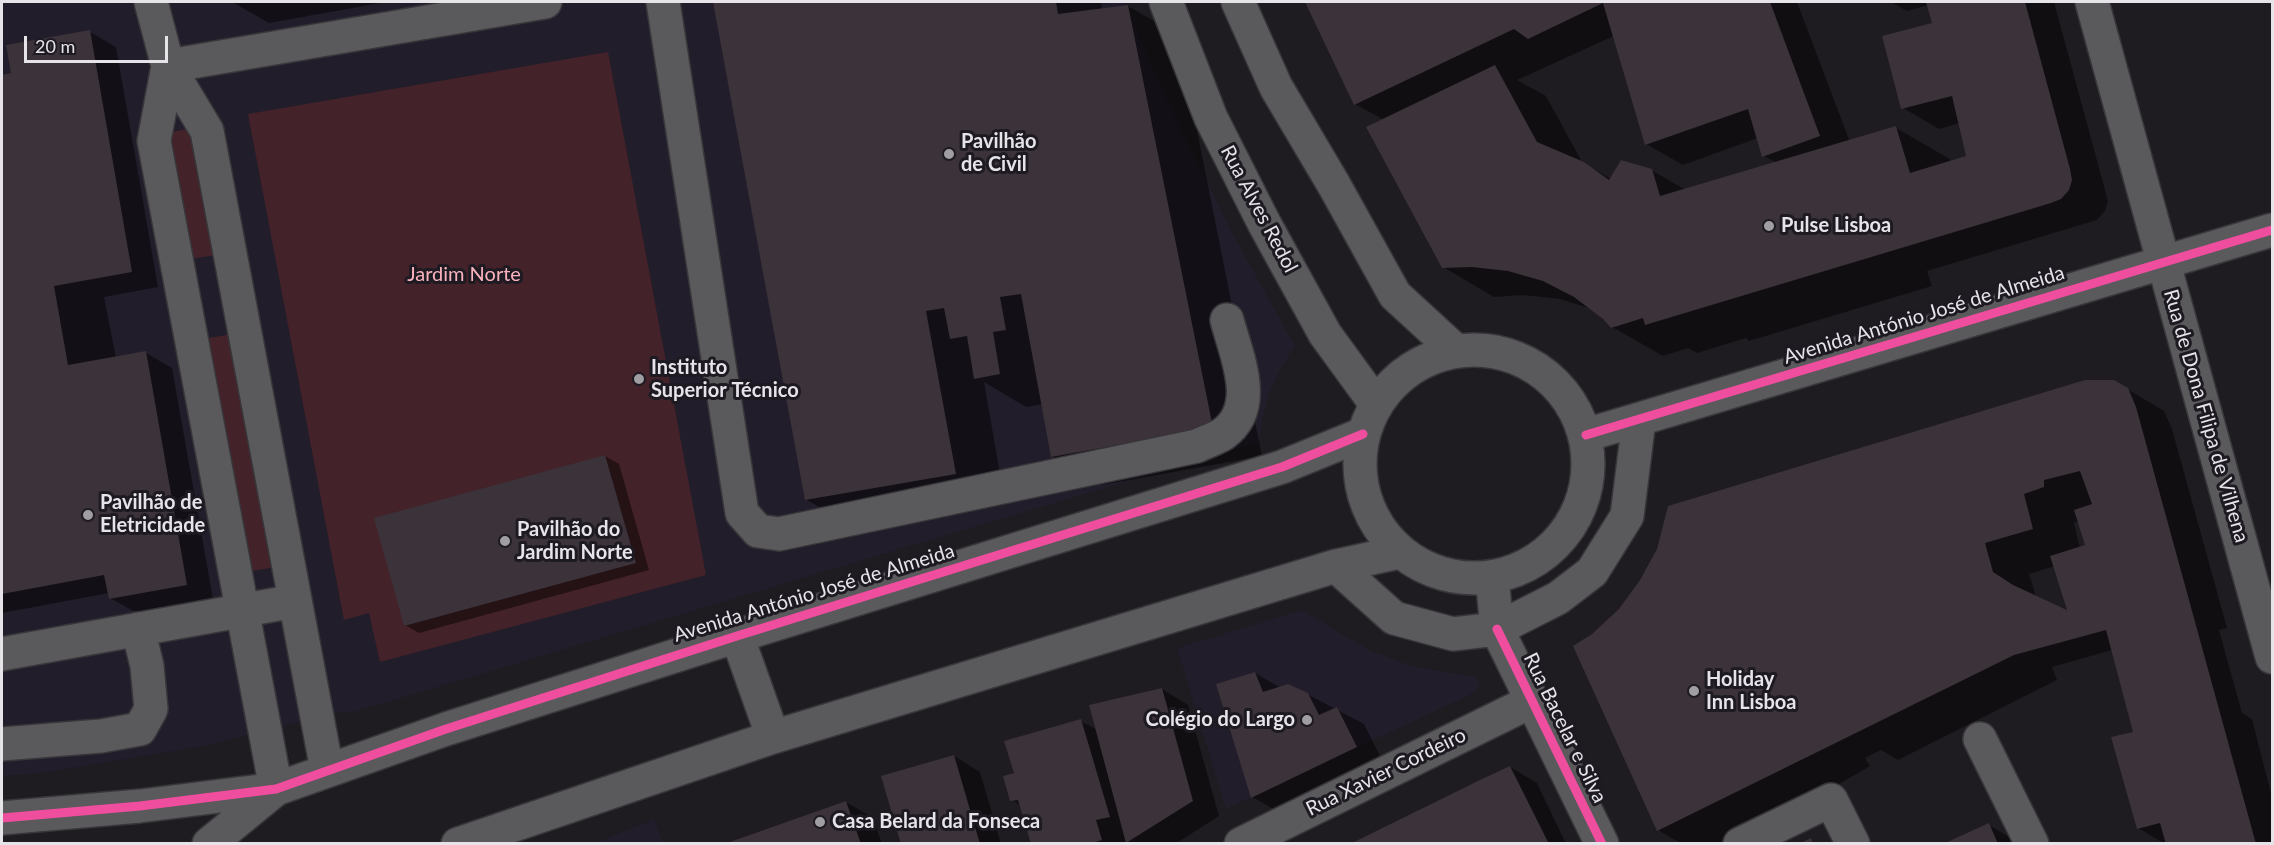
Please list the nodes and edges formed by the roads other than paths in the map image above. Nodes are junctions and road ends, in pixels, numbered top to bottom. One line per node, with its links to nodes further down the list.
1 (151, 2): 7 (street)
2 (545, 2): 7 (street)
3 (663, 2): 10 (street)
4 (1166, 2): 12 (street, Rua Alves Redol)
5 (1238, 2): 11 (street)
6 (2092, 2): 9 (street, Rua de Dona Filipa de Vilhena)
7 (168, 66): 19 (street); 20 (street)
8 (2272, 230): 9 (street, Avenida António José de Almeida)
9 (2163, 262): 13 (street, Avenida António José de Almeida); 25 (street, Rua de Dona Filipa de Vilhena)
10 (1227, 320)
11 (1456, 351): 12 (street); 15 (street)
12 (1376, 404): 14 (street)
13 (1639, 420): 15 (street, Avenida António José de Almeida); 22 (street)
14 (1363, 434): 16 (street); 23 (street, Avenida António José de Almeida)
15 (1586, 435): 18 (street)
16 (1400, 552): 17 (street); 18 (street)
17 (1336, 566): 22 (street); 27 (street)
18 (1492, 577): 22 (street, Rua Bacelar e Silva)
19 (295, 601): 20 (street); 30 (street)
20 (243, 611): 21 (street); 31 (street)
21 (138, 629): 24 (street); 29 (street)
22 (1497, 629): 26 (street, Rua Bacelar e Silva)
23 (737, 636): 27 (street, Avenida António José de Almeida); 30 (street, Avenida António José de Almeida)
24 (2, 654)
25 (2272, 657)
26 (1532, 701): 35 (street, Rua Xavier Cordeiro); 36 (street, Rua Bacelar e Silva)
27 (773, 737): 34 (street)
28 (1980, 739): 39 (street)
29 (2, 744)
30 (327, 770): 31 (street, Avenida António José de Almeida)
31 (276, 789): 32 (street); 33 (street)
32 (2, 818)
33 (209, 843)
34 (458, 843)
35 (1240, 843)
36 (1602, 843)
37 (1740, 843): 38 (street)
38 (1853, 843)
39 (2032, 843)

